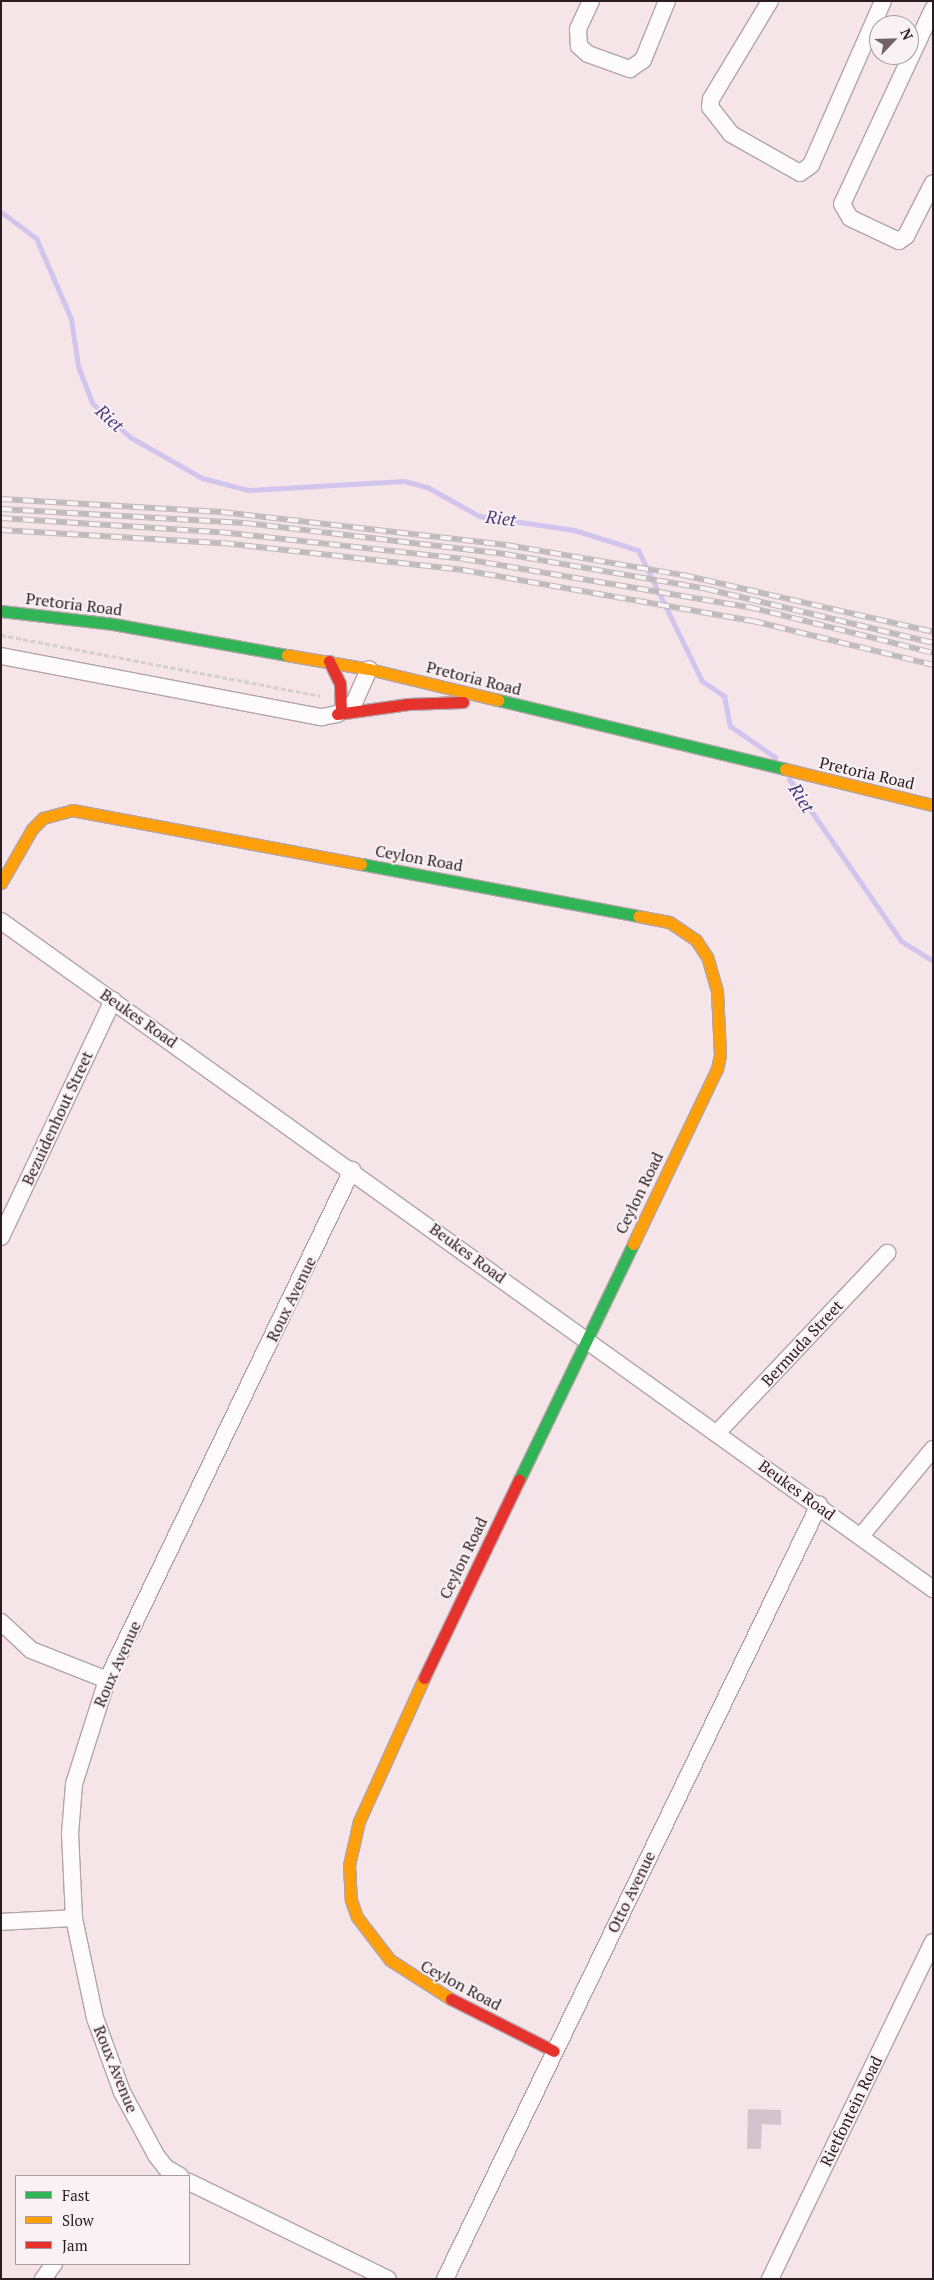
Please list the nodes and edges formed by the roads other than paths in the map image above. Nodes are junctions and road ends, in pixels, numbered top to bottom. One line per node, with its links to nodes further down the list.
1 (591, 1): 2 (street)
2 (667, 1)
3 (770, 1): 4 (street)
4 (883, 1)
5 (933, 9): 6 (street)
6 (933, 183)
7 (1, 611): 9 (street, Pretoria Road)
8 (1, 656): 12 (street)
9 (329, 661): 10 (street, Pretoria Road); 12 (street)
10 (369, 669): 11 (street, Pretoria Road); 12 (street)
11 (494, 700): 12 (street); 13 (street, Pretoria Road)
12 (339, 709)
13 (933, 805)
14 (1, 883): 20 (street, Ceylon Road)
15 (1, 921): 16 (street, Beukes Road)
16 (113, 1000): 17 (street, Beukes Road); 18 (street, Bezuidenhout Street)
17 (352, 1170): 20 (street, Beukes Road); 27 (street, Roux Avenue)
18 (1, 1237)
19 (887, 1253): 21 (street, Bermuda Street)
20 (587, 1338): 21 (street, Beukes Road); 31 (street, Ceylon Road)
21 (717, 1433): 23 (street, Beukes Road)
22 (933, 1449): 24 (street)
23 (819, 1505): 24 (street, Beukes Road); 31 (street, Otto Avenue)
24 (860, 1536): 25 (street, Beukes Road)
25 (933, 1589)
26 (1, 1622): 27 (street)
27 (107, 1680): 28 (street, Roux Avenue)
28 (74, 1918): 29 (street); 32 (street, Roux Avenue)
29 (1, 1922)
30 (933, 1942): 38 (street, Rietfontein Road)
31 (554, 2051): 37 (street, Otto Avenue)
32 (167, 2174)
33 (190, 2182): 36 (street)
34 (53, 2265): 35 (street)
35 (43, 2279)
36 (388, 2279)
37 (445, 2279)
38 (770, 2279)

